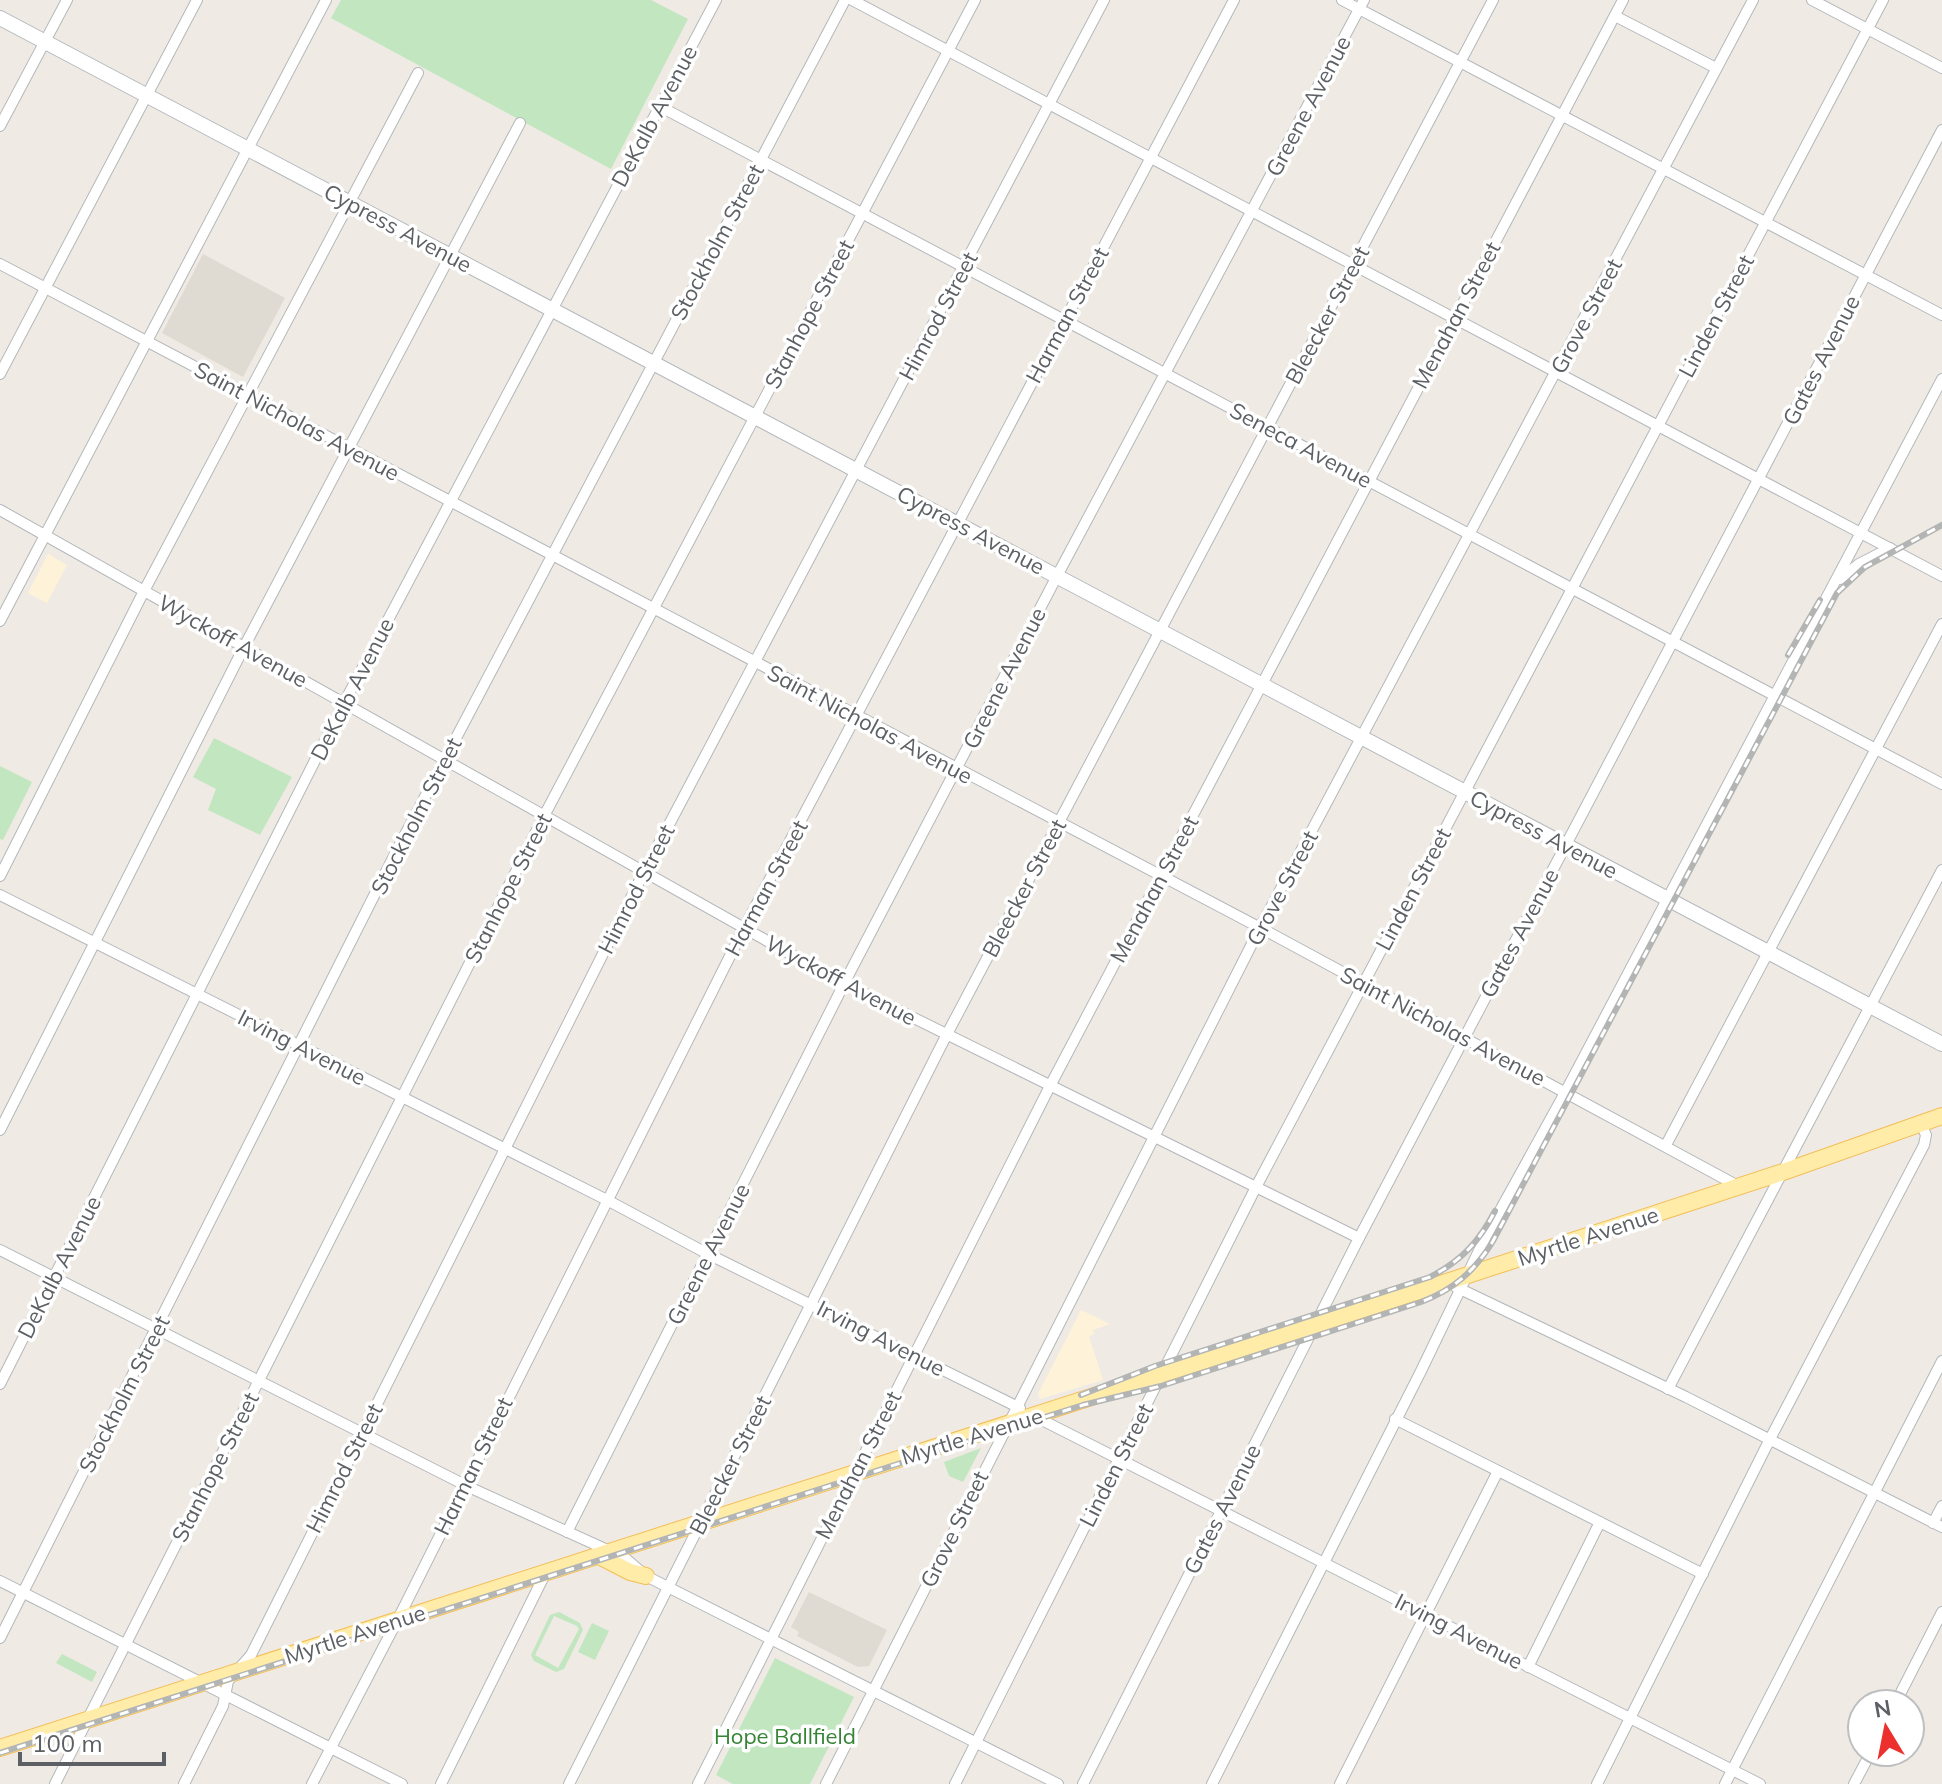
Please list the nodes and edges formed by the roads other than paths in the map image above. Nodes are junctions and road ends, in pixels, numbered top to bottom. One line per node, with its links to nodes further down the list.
1 (67, 0): 20 (street)
2 (197, 0): 26 (street)
3 (326, 0): 33 (street)
4 (716, 0): 28 (street, DeKalb Avenue)
5 (845, 0): 35 (street, Stockholm Street)
6 (852, 0): 21 (street)
7 (975, 0): 21 (street, Stanhope Street)
8 (1104, 0): 27 (street, Himrod Street)
9 (1234, 0): 34 (street, Harman Street)
10 (1342, 0): 16 (street)
11 (1493, 0): 22 (street, Bleecker Street)
12 (1623, 0): 17 (street, Menahan Street)
13 (1753, 0): 23 (street, Grove Street)
14 (1812, 0): 19 (street)
15 (1883, 0): 19 (street, Linden Street)
16 (1361, 4): 22 (street); 38 (street, Greene Avenue)
17 (1615, 16): 23 (street); 29 (street, Menahan Street)
18 (0, 18): 20 (main road, Cypress Avenue)
19 (1867, 29): 24 (street); 40 (street, Linden Street)
20 (45, 41): 26 (main road, Cypress Avenue); 31 (street)
21 (948, 51): 27 (street); 39 (street, Stanhope Street)
22 (1460, 62): 29 (street); 43 (street, Bleecker Street)
23 (1716, 68): 36 (street, Grove Street)
24 (1942, 68)
25 (418, 73): 37 (street)
26 (147, 95): 33 (main road, Cypress Avenue); 46 (street)
27 (1049, 104): 34 (street); 44 (street, Himrod Street)
28 (659, 106): 35 (street, Seneca Avenue); 47 (street, DeKalb Avenue)
29 (1562, 115): 36 (street); 49 (street, Menahan Street)
30 (520, 123): 41 (street)
31 (0, 126)
32 (1942, 130): 45 (street, Gates Avenue)
33 (247, 148): 37 (main road, Cypress Avenue); 51 (street)
34 (1151, 158): 38 (street); 50 (street, Harman Street)
35 (761, 160): 39 (street, Seneca Avenue); 52 (street, Stockholm Street)
36 (1664, 169): 40 (street); 53 (street, Grove Street)
37 (348, 202): 41 (main road, Cypress Avenue); 57 (street)
38 (1252, 211): 43 (street); 55 (street, Greene Avenue)
39 (862, 213): 44 (street, Seneca Avenue); 58 (street, Stanhope Street)
40 (1765, 222): 45 (street); 59 (street, Linden Street)
41 (450, 256): 47 (main road, Cypress Avenue); 61 (street)
42 (0, 264): 46 (street, Saint Nicholas Avenue)
43 (1354, 265): 49 (street); 60 (street, Bleecker Street)
44 (963, 267): 50 (street, Seneca Avenue); 62 (street, Himrod Street)
45 (1866, 275): 48 (street); 63 (street, Gates Avenue)
46 (44, 288): 51 (street, Saint Nicholas Avenue); 54 (street)
47 (552, 310): 52 (main road, Cypress Avenue); 65 (street, DeKalb Avenue)
48 (1942, 315)
49 (1455, 318): 53 (street); 64 (street, Menahan Street)
50 (1065, 320): 55 (street, Seneca Avenue); 67 (street, Harman Street)
51 (146, 341): 57 (street, Saint Nicholas Avenue); 69 (street)
52 (654, 363): 58 (main road, Cypress Avenue); 72 (street, Stockholm Street)
53 (1556, 372): 59 (street); 70 (street, Grove Street)
54 (0, 374)
55 (1166, 374): 60 (street, Seneca Avenue); 73 (street, Greene Avenue)
56 (1942, 379): 68 (street)
57 (247, 395): 61 (street, Saint Nicholas Avenue); 77 (street)
58 (755, 416): 62 (main road, Cypress Avenue); 78 (street, Stanhope Street)
59 (1658, 425): 63 (street); 76 (street, Linden Street)
60 (1268, 428): 64 (street, Seneca Avenue); 81 (street, Bleecker Street)
61 (348, 449): 65 (street, Saint Nicholas Avenue); 83 (street)
62 (857, 470): 67 (main road, Cypress Avenue); 84 (street, Himrod Street)
63 (1759, 479): 68 (street); 82 (street, Gates Avenue)
64 (1369, 481): 70 (street, Seneca Avenue); 85 (street, Menahan Street)
65 (450, 502): 72 (street, Saint Nicholas Avenue); 87 (street, DeKalb Avenue)
66 (0, 510): 69 (street, Wyckoff Avenue)
67 (956, 523): 73 (main road, Cypress Avenue); 88 (street, Harman Street)
68 (1861, 533): 71 (street); 75 (street)
69 (44, 534): 77 (street, Wyckoff Avenue); 79 (street)
70 (1470, 535): 76 (street, Seneca Avenue); 89 (street, Grove Street)
71 (1890, 548): 74 (street); 75 (street)
72 (551, 556): 78 (street, Saint Nicholas Avenue); 91 (street, Stockholm Street)
73 (1057, 576): 81 (main road, Cypress Avenue); 92 (street, Greene Avenue)
74 (1942, 576)
75 (1833, 586): 86 (street)
76 (1572, 588): 82 (street, Seneca Avenue); 94 (street, Linden Street)
77 (144, 591): 83 (street, Wyckoff Avenue); 100 (street)
78 (653, 609): 84 (street, Saint Nicholas Avenue); 95 (street, Stanhope Street)
79 (0, 621)
80 (1942, 624): 90 (street)
81 (1159, 630): 85 (main road, Cypress Avenue); 96 (street, Bleecker Street)
82 (1673, 642): 86 (street, Seneca Avenue); 97 (street, Gates Avenue)
83 (244, 647): 87 (street, Wyckoff Avenue); 106 (street)
84 (754, 663): 88 (street, Saint Nicholas Avenue); 99 (street, Himrod Street)
85 (1262, 684): 89 (main road, Cypress Avenue); 101 (street, Menahan Street)
86 (1775, 696): 90 (street, Seneca Avenue); 103 (street)
87 (344, 703): 91 (street, Wyckoff Avenue); 110 (street, DeKalb Avenue)
88 (856, 716): 92 (street, Saint Nicholas Avenue); 104 (street, Harman Street)
89 (1363, 738): 94 (main road, Cypress Avenue); 105 (street, Grove Street)
90 (1876, 749): 93 (street, Seneca Avenue); 107 (street)
91 (444, 759): 95 (street, Wyckoff Avenue); 115 (street, Stockholm Street)
92 (957, 770): 96 (street, Saint Nicholas Avenue); 109 (street, Greene Avenue)
93 (1942, 784)
94 (1464, 792): 97 (main road, Cypress Avenue); 108 (street, Linden Street)
95 (544, 816): 99 (street, Wyckoff Avenue); 118 (street, Stanhope Street)
96 (1058, 824): 101 (street, Saint Nicholas Avenue); 112 (street, Bleecker Street)
97 (1565, 845): 103 (main road, Cypress Avenue); 113 (street, Gates Avenue)
98 (1942, 870): 111 (street)
99 (644, 872): 104 (street, Wyckoff Avenue); 124 (street, Himrod Street)
100 (0, 876)
101 (1160, 876): 105 (street, Saint Nicholas Avenue); 116 (street, Menahan Street)
102 (0, 895): 106 (street, Irving Avenue)
103 (1668, 900): 107 (main road, Cypress Avenue); 117 (street)
104 (744, 928): 109 (street, Wyckoff Avenue); 128 (street, Harman Street)
105 (1260, 928): 108 (street, Saint Nicholas Avenue); 122 (street, Grove Street)
106 (95, 942): 110 (street, Irving Avenue); 121 (street)
107 (1769, 952): 111 (main road, Cypress Avenue); 123 (street)
108 (1362, 983): 113 (street, Saint Nicholas Avenue); 127 (street, Linden Street)
109 (844, 984): 112 (street, Wyckoff Avenue); 131 (street, Greene Avenue)
110 (197, 994): 115 (street, Irving Avenue); 132 (street, DeKalb Avenue)
111 (1870, 1006): 114 (main road, Cypress Avenue); 125 (street)
112 (946, 1036): 116 (street, Wyckoff Avenue); 134 (street, Bleecker Street)
113 (1464, 1038): 117 (street, Saint Nicholas Avenue); 129 (street, Gates Avenue)
114 (1942, 1044)
115 (300, 1045): 118 (street, Irving Avenue); 136 (street, Stockholm Street)
116 (1050, 1086): 122 (street, Wyckoff Avenue); 137 (street, Menahan Street)
117 (1566, 1091): 123 (street, Saint Nicholas Avenue); 133 (street)
118 (402, 1097): 124 (street, Irving Avenue); 140 (street, Stanhope Street)
119 (1942, 1116): 120 (main road, Myrtle Avenue)
120 (1921, 1124): 125 (main road, Myrtle Avenue); 148 (street)
121 (0, 1130)
122 (1153, 1137): 127 (street, Wyckoff Avenue); 143 (street, Grove Street)
123 (1666, 1145): 126 (street, Saint Nicholas Avenue)
124 (504, 1148): 128 (street, Irving Avenue); 147 (street, Himrod Street)
125 (1783, 1172): 126 (main road, Myrtle Avenue); 142 (street)
126 (1738, 1186): 133 (main road, Myrtle Avenue)
127 (1256, 1187): 129 (street, Wyckoff Avenue); 139 (street, Linden Street)
128 (607, 1200): 131 (street, Irving Avenue); 152 (street, Harman Street)
129 (1359, 1238): 135 (street, Gates Avenue)
130 (0, 1250): 132 (street)
131 (708, 1254): 134 (street, Irving Avenue); 159 (street, Greene Avenue)
132 (54, 1277): 136 (street); 141 (street, DeKalb Avenue)
133 (1458, 1282): 135 (main road, Myrtle Avenue); 142 (street); 145 (street)
134 (812, 1303): 137 (street, Irving Avenue); 157 (street, Bleecker Street)
135 (1315, 1325): 139 (main road, Myrtle Avenue); 155 (street, Gates Avenue)
136 (157, 1329): 140 (street); 167 (street, Stockholm Street)
137 (914, 1355): 143 (street, Irving Avenue); 151 (street, Menahan Street)
138 (1942, 1361): 153 (street)
139 (1161, 1375): 144 (main road, Myrtle Avenue); 149 (street, Linden Street)
140 (259, 1381): 147 (street); 173 (street, Stanhope Street)
141 (0, 1384)
142 (1668, 1389): 148 (street)
143 (1016, 1407): 144 (street, Irving Avenue); 146 (street, Grove Street)
144 (1035, 1416): 146 (main road, Myrtle Avenue); 149 (street, Irving Avenue)
145 (1395, 1419): 150 (street); 161 (street)
146 (1006, 1425): 151 (main road, Myrtle Avenue); 178 (street, Grove Street)
147 (361, 1432): 152 (street); 175 (street, Himrod Street)
148 (1770, 1439): 153 (street); 163 (street)
149 (1119, 1459): 155 (street, Irving Avenue); 182 (street, Linden Street)
150 (1498, 1471): 156 (street); 169 (street)
151 (853, 1474): 157 (main road, Myrtle Avenue); 172 (street, Menahan Street)
152 (464, 1484): 159 (street); 170 (street, Harman Street)
153 (1873, 1491): 158 (street); 185 (street)
154 (1942, 1506): 158 (street)
155 (1221, 1511): 161 (street, Irving Avenue); 196 (street, Gates Avenue)
156 (1600, 1522): 163 (street); 174 (street)
157 (700, 1523): 160 (main road, Myrtle Avenue); 166 (street, Bleecker Street)
158 (1938, 1525)
159 (567, 1532): 160 (street)
160 (605, 1554): 162 (main road, Myrtle Avenue); 164 (main road)
161 (1324, 1563): 169 (street, Irving Avenue); 197 (street)
162 (546, 1572): 170 (main road, Myrtle Avenue); 190 (street)
163 (1703, 1574): 180 (street)
164 (646, 1576): 166 (street)
165 (0, 1581): 167 (street)
166 (668, 1587): 172 (street); 191 (street, Bleecker Street)
167 (23, 1592): 171 (street, Stockholm Street); 173 (street)
168 (1942, 1612): 177 (street)
169 (1426, 1614): 174 (street, Irving Avenue); 198 (street)
170 (398, 1619): 175 (main road, Myrtle Avenue); 184 (street, Harman Street)
171 (0, 1638)
172 (771, 1639): 178 (street); 192 (street, Menahan Street)
173 (126, 1645): 176 (street); 181 (street, Stanhope Street)
174 (1528, 1667): 180 (street, Irving Avenue)
175 (237, 1672): 176 (main road, Myrtle Avenue); 179 (street, Himrod Street)
176 (202, 1684): 179 (street); 181 (main road, Myrtle Avenue)
177 (1903, 1688)
178 (873, 1691): 182 (street); 193 (street, Grove Street)
179 (223, 1694): 184 (street); 187 (street, Himrod Street)
180 (1630, 1718): 185 (street, Irving Avenue); 199 (street)
181 (87, 1720): 183 (main road, Myrtle Avenue); 186 (street, Stanhope Street)
182 (976, 1743): 194 (street, Linden Street); 195 (street)
183 (0, 1748)
184 (330, 1748): 188 (street, Harman Street); 189 (street)
185 (1733, 1770): 200 (street); 201 (street, Irving Avenue)
186 (55, 1784)
187 (184, 1784)
188 (312, 1784)
189 (402, 1784)
190 (441, 1784)
191 (569, 1784)
192 (698, 1784)
193 (826, 1784)
194 (955, 1784)
195 (1058, 1784)
196 (1083, 1784)
197 (1212, 1784)
198 (1340, 1784)
199 (1597, 1784)
200 (1725, 1784)
201 (1760, 1784)

